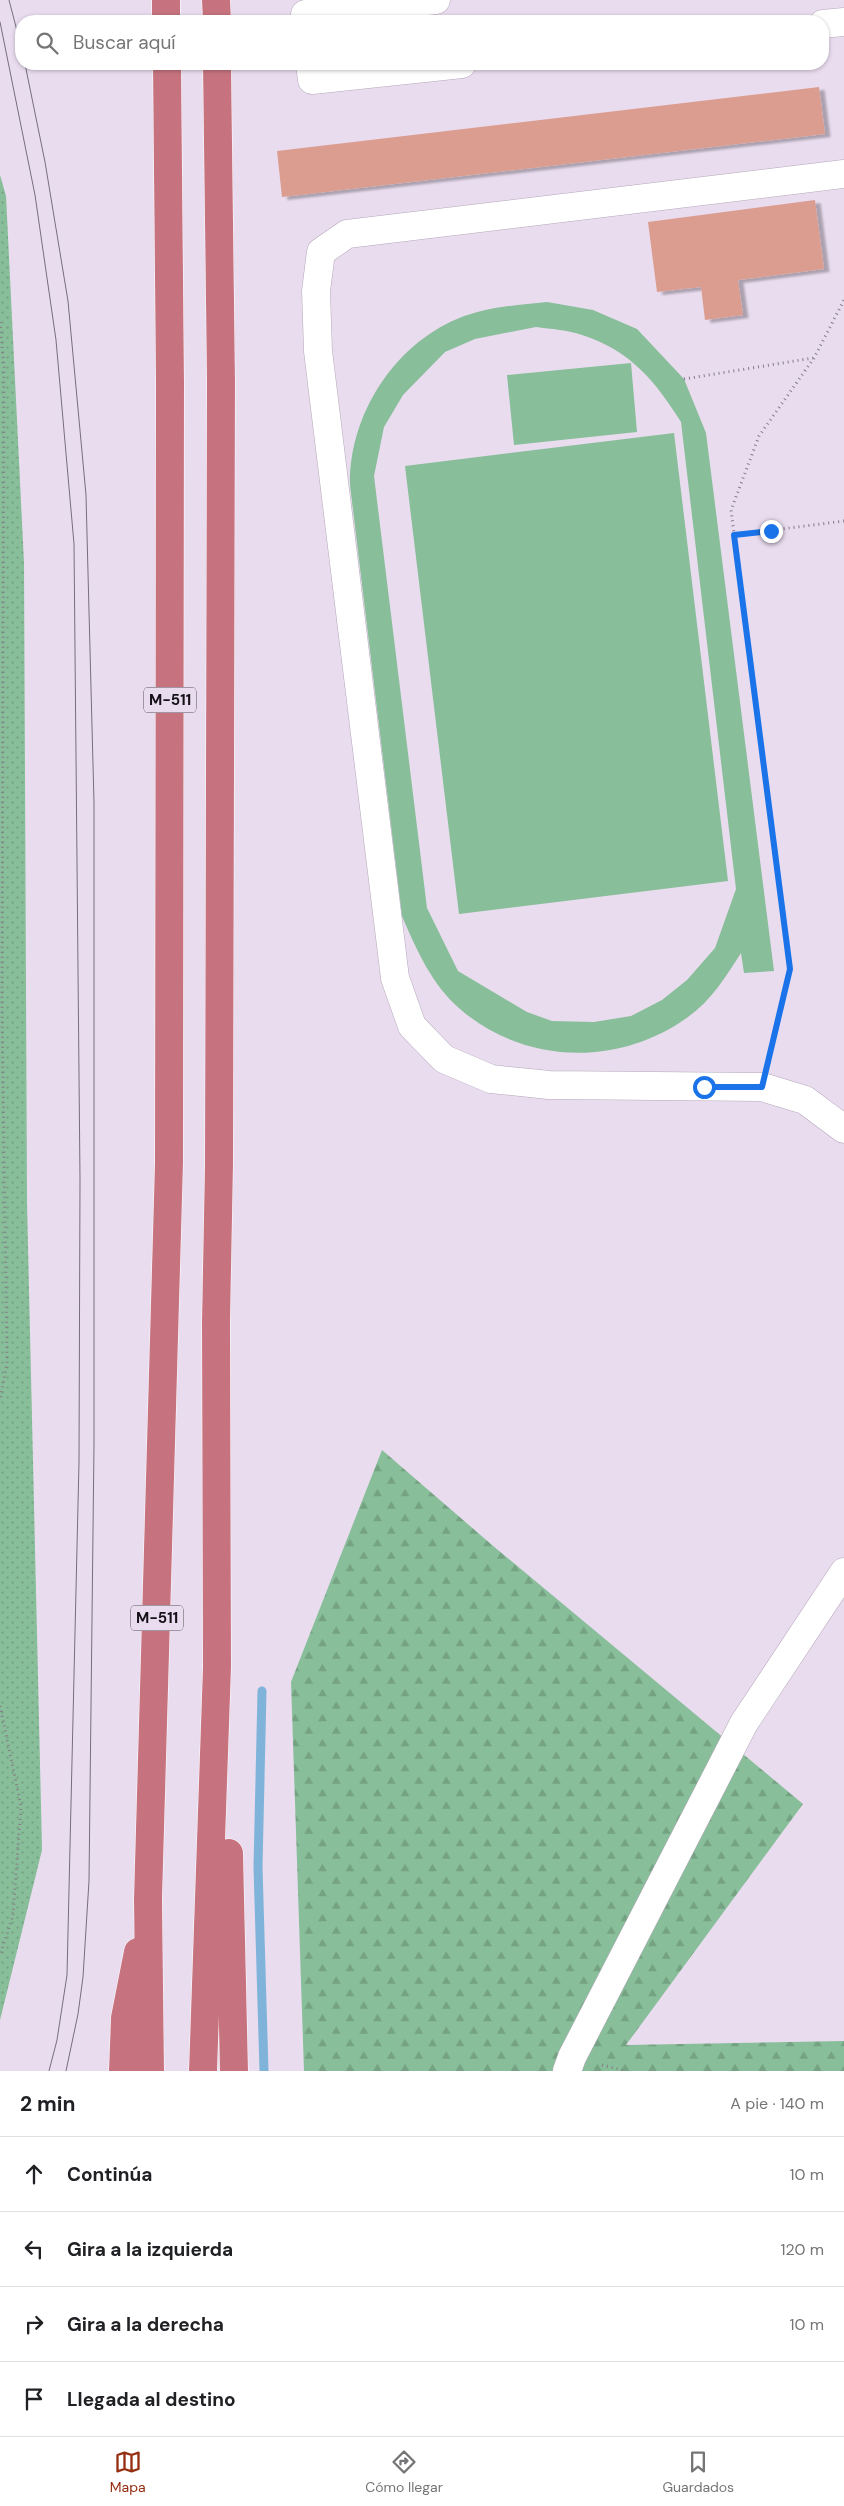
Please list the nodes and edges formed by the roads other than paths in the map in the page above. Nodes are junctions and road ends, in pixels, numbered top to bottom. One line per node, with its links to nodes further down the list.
1 (166, 0): 6 (highway)
2 (216, 0): 7 (highway)
3 (436, 0): 8 (lane)
4 (842, 0): 5 (lane)
5 (844, 9)
6 (166, 15)
7 (217, 15)
8 (305, 15)
9 (844, 22): 10 (lane)
10 (829, 23)
11 (167, 70): 19 (highway, M-511)
12 (217, 70): 18 (highway, M-511)
13 (311, 70): 14 (lane)
14 (406, 70)
15 (844, 174): 16 (lane)
16 (844, 1129)
17 (844, 1572): 24 (lane)
18 (217, 1666): 22 (highway, M-511); 23 (highway)
19 (148, 1899): 20 (highway); 21 (highway, M-511)
20 (123, 2071)
21 (150, 2071)
22 (203, 2071)
23 (234, 2071)
24 (567, 2071)

